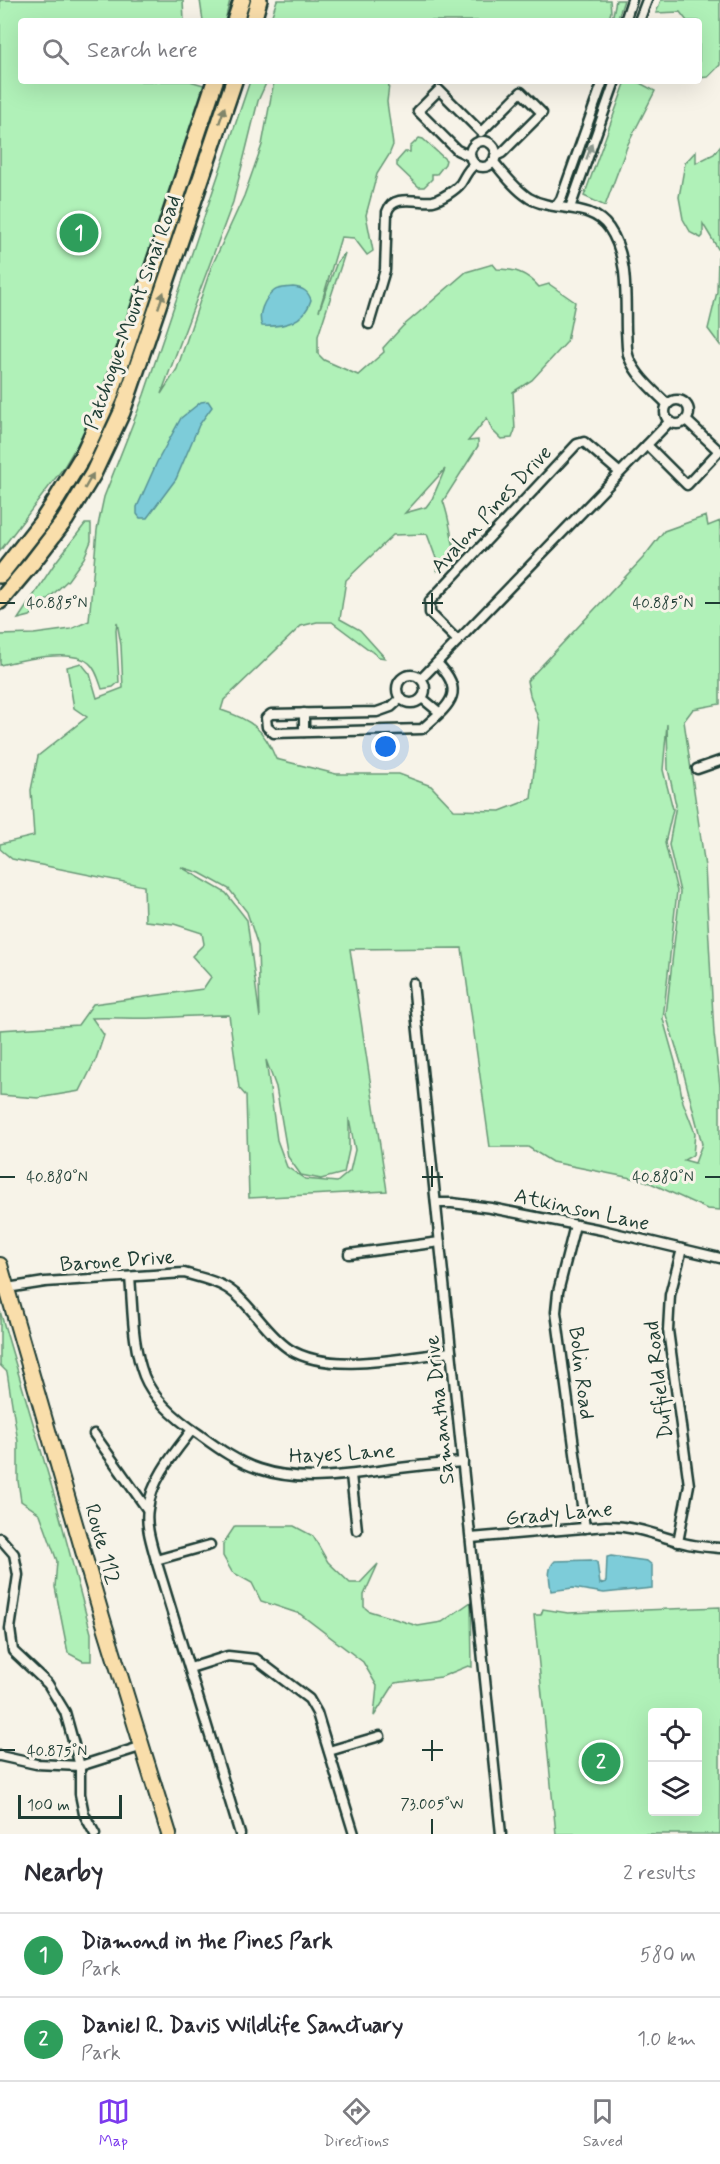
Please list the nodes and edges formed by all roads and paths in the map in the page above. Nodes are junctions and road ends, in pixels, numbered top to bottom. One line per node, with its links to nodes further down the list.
1 (242, 0): 5 (highway)
2 (259, 0): 6 (highway)
3 (632, 0): 7 (street)
4 (647, 0): 8 (street)
5 (236, 18)
6 (254, 18)
7 (626, 18)
8 (640, 18)
9 (214, 84): 25 (highway, Patchogue-Mount Sinai Road)
10 (233, 84): 26 (highway, Patchogue-Mount Sinai Road, one-way to 10)
11 (602, 84): 17 (street)
12 (614, 84): 18 (street, one-way to 12)
13 (481, 132): 14 (street); 15 (street); 16 (street)
14 (485, 141): 15 (street); 16 (street)
15 (494, 159): 16 (street); 17 (street)
16 (472, 160): 19 (street)
17 (556, 206): 18 (street)
18 (570, 208): 20 (street)
19 (369, 324)
20 (667, 404): 21 (street); 22 (street)
21 (686, 420): 22 (street); 23 (street)
22 (670, 421): 23 (street)
23 (647, 445): 24 (street)
24 (619, 472): 29 (street); 29 (street, Avalon Pines Drive)
25 (61, 492): 26 (highway); 27 (highway, Patchogue-Mount Sinai Road)
26 (77, 501): 28 (highway, Patchogue-Mount Sinai Road)
27 (0, 575)
28 (0, 601)
29 (458, 640): 30 (street)
30 (437, 663): 31 (street); 34 (street)
31 (421, 679): 32 (street); 33 (street)
32 (400, 698): 33 (street); 35 (street)
33 (422, 698): 34 (street)
34 (439, 712): 36 (street)
35 (304, 713): 36 (street); 36 (street)
36 (304, 732)
37 (720, 761): 38 (street)
38 (697, 769)
39 (413, 983): 40 (street, Samantha Drive)
40 (436, 1203): 41 (street, Atkinson Lane); 42 (street, Samantha Drive)
41 (575, 1225): 43 (street, Atkinson Lane); 55 (street, Bolin Road)
42 (440, 1242): 44 (street); 49 (street, Samantha Drive)
43 (682, 1249): 45 (street, Atkinson Lane); 59 (street, Duffield Road)
44 (349, 1254)
45 (720, 1258)
46 (0, 1265): 48 (main road, Route 112)
47 (130, 1277): 48 (street, Barone Drive); 49 (street, Barone Drive); 50 (street, Hayes Lane)
48 (7, 1288): 65 (main road, Route 112)
49 (451, 1352): 52 (street, Samantha Drive)
50 (192, 1430): 53 (street, Hayes Lane); 54 (street)
51 (94, 1434): 54 (street)
52 (463, 1462): 53 (street, Hayes Lane); 58 (street, Samantha Drive)
53 (351, 1475): 56 (street)
54 (147, 1509): 62 (street)
55 (585, 1528): 58 (street, Grady Lane); 59 (street, Grady Lane)
56 (357, 1530)
57 (0, 1538): 68 (street)
58 (471, 1538): 73 (street, Samantha Drive)
59 (678, 1542): 61 (street, Grady Lane)
60 (210, 1545): 62 (street)
61 (720, 1548)
62 (156, 1560): 63 (street)
63 (190, 1668): 66 (street); 71 (street)
64 (380, 1736): 66 (street)
65 (143, 1746): 68 (street); 70 (main road, Route 112)
66 (329, 1751): 72 (street)
67 (0, 1756): 68 (street)
68 (80, 1766): 69 (street)
69 (95, 1834)
70 (169, 1834)
71 (240, 1834)
72 (354, 1834)
73 (501, 1834)

